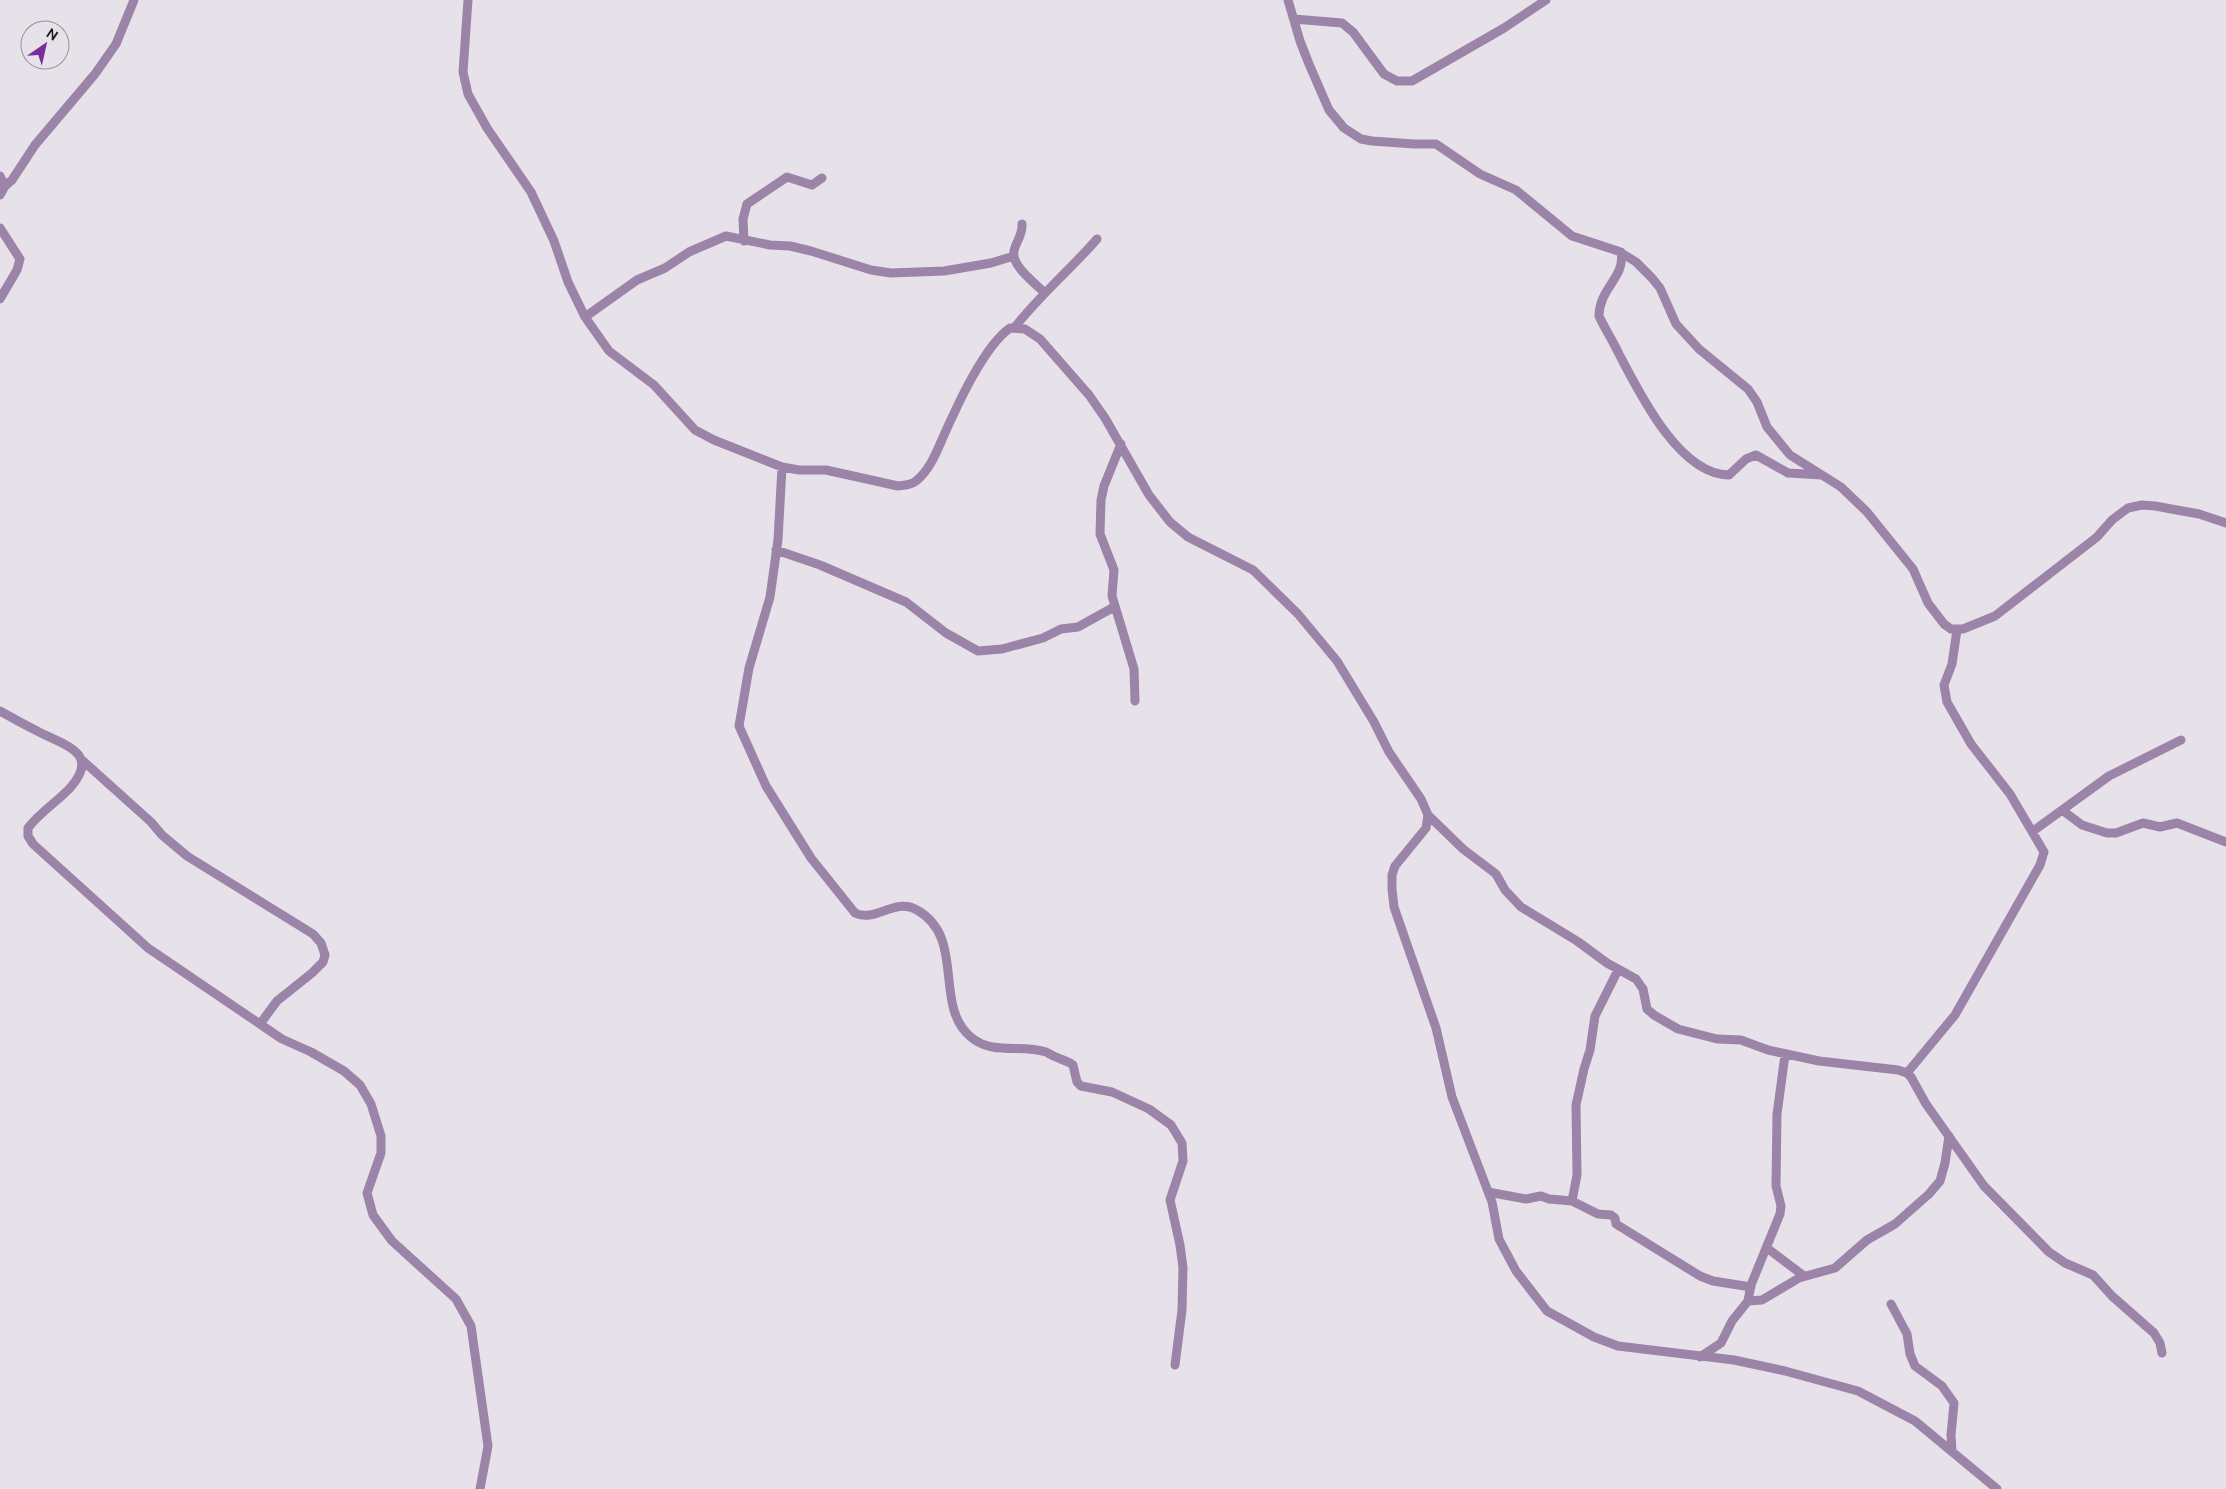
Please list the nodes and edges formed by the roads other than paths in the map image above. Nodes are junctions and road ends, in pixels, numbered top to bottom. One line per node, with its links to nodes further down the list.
1 (134, 0): 8 (street)
2 (468, 0): 18 (street)
3 (1288, 0): 5 (street)
4 (1546, 0): 5 (street)
5 (1294, 19): 14 (street)
6 (0, 176): 8 (street)
7 (822, 178): 13 (street)
8 (5, 186): 9 (street)
9 (0, 195)
10 (1022, 224): 15 (street)
11 (0, 228): 17 (street)
12 (1097, 239): 16 (street)
13 (744, 241): 15 (street); 18 (street)
14 (1621, 252): 22 (street); 22 (street)
15 (1014, 256): 16 (street)
16 (1045, 292): 19 (street)
17 (0, 299)
18 (585, 317): 21 (street)
19 (1015, 327): 20 (street); 21 (street)
20 (1121, 444): 25 (street); 32 (street)
21 (782, 467): 24 (street)
22 (1823, 475): 26 (street)
23 (2226, 522): 26 (street)
24 (776, 550): 25 (street); 49 (street)
25 (1114, 607): 27 (street)
26 (1957, 630): 33 (street)
27 (1135, 701)
28 (0, 711): 30 (street)
29 (2182, 740): 31 (street)
30 (82, 760): 36 (street); 36 (street)
31 (2062, 810): 33 (street); 34 (street)
32 (1428, 815): 35 (street); 40 (street)
33 (2032, 830): 38 (street)
34 (2226, 842)
35 (1618, 970): 37 (street); 41 (street)
36 (260, 1024): 51 (street)
37 (1785, 1055): 38 (street); 42 (street)
38 (1907, 1073): 39 (street)
39 (1949, 1136): 43 (street); 47 (street)
40 (1488, 1192): 41 (street); 48 (street)
41 (1572, 1201): 44 (street)
42 (1767, 1248): 43 (street); 44 (street)
43 (1804, 1276): 45 (street)
44 (1751, 1287): 45 (street)
45 (1748, 1301): 48 (street)
46 (1891, 1304): 50 (street)
47 (2162, 1354)
48 (1699, 1357): 50 (street)
49 (1175, 1366)
50 (1952, 1451): 52 (street)
51 (480, 1489)
52 (1997, 1489)

